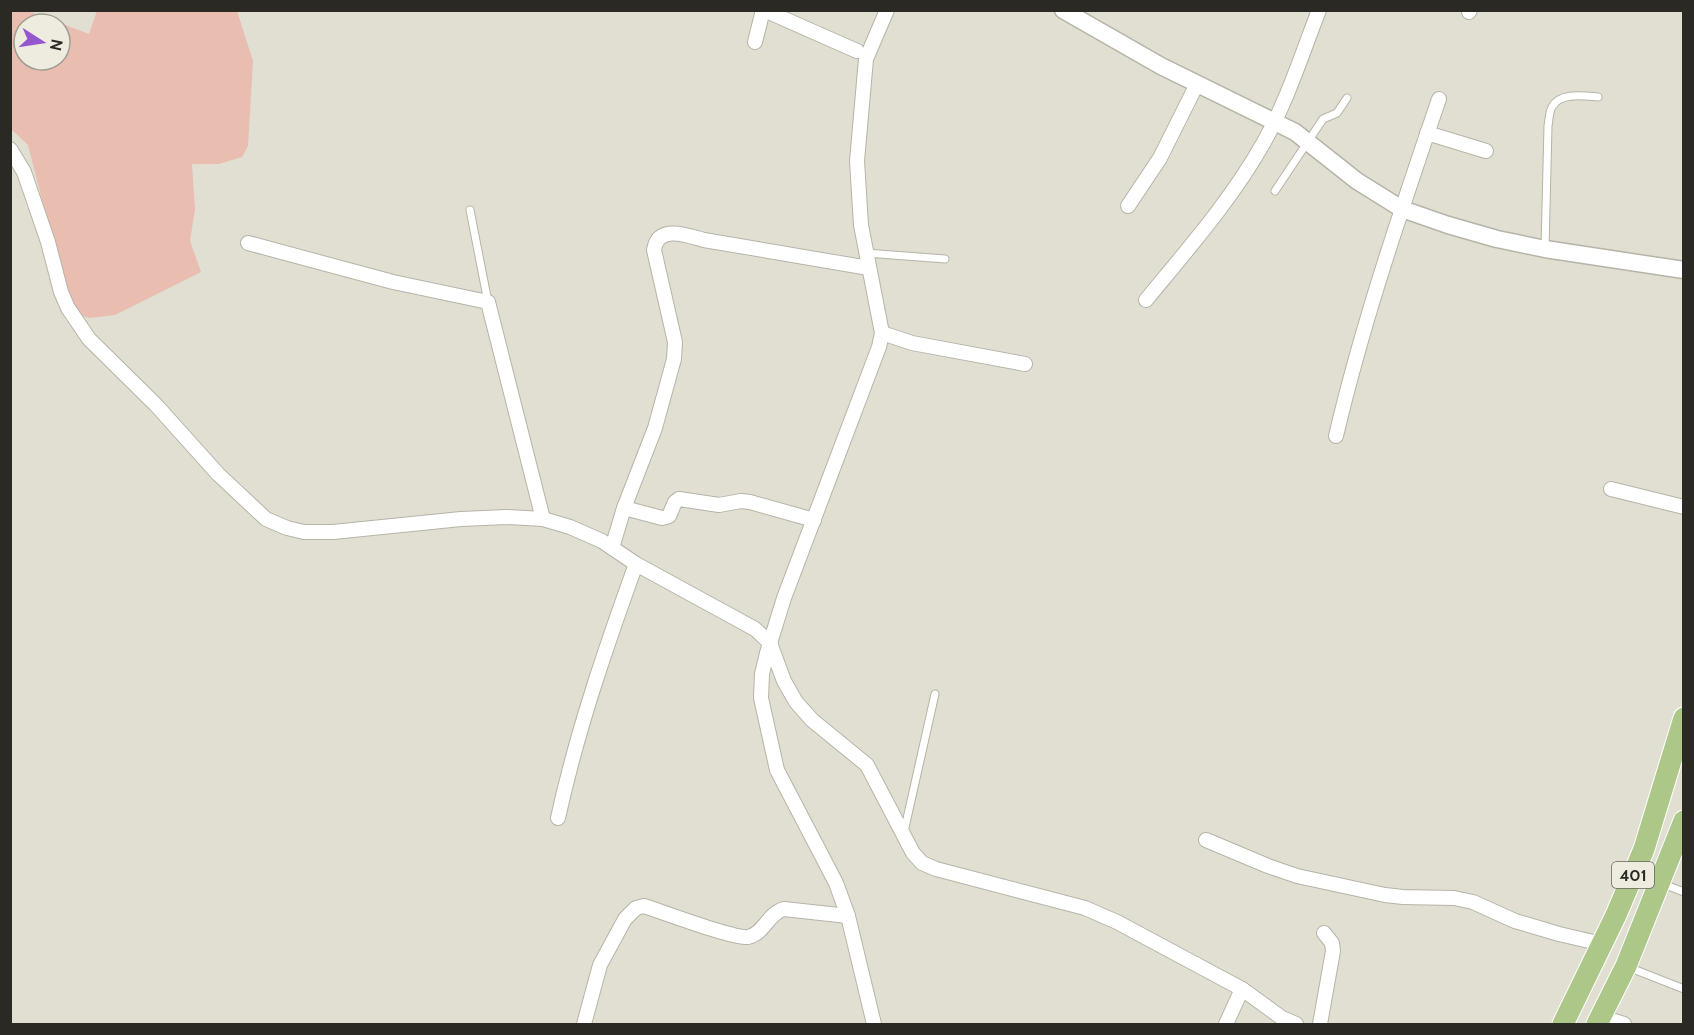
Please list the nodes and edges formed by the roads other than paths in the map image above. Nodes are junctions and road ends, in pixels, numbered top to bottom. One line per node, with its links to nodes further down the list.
1 (764, 10): 5 (street); 6 (street)
2 (887, 10): 22 (street)
3 (1063, 10): 7 (street)
4 (1319, 10): 11 (street)
5 (755, 42)
6 (857, 51)
7 (1197, 84): 11 (street); 17 (street)
8 (1598, 97): 21 (lane)
9 (1347, 98): 13 (lane)
10 (1439, 99): 12 (street)
11 (1274, 122): 13 (street); 26 (street)
12 (1427, 133): 15 (street); 18 (street)
13 (1308, 142): 16 (lane); 18 (street)
14 (10, 149): 34 (street)
15 (1486, 151)
16 (1275, 191)
17 (1128, 206)
18 (1402, 209): 21 (street); 30 (street)
19 (470, 210): 27 (lane)
20 (248, 243): 27 (street)
21 (1545, 249): 25 (street)
22 (866, 253): 23 (lane); 24 (street)
23 (945, 259)
24 (869, 268): 28 (street); 33 (street)
25 (1683, 270)
26 (1146, 300)
27 (488, 302): 34 (street)
28 (882, 333): 29 (street); 35 (street)
29 (1025, 364)
30 (1335, 436)
31 (1611, 489): 32 (street)
32 (1683, 507)
33 (624, 508): 35 (street); 36 (street)
34 (543, 519): 36 (street)
35 (814, 520): 38 (street)
36 (612, 548): 37 (street)
37 (636, 564): 38 (street); 41 (street)
38 (770, 643): 43 (street); 48 (street)
39 (935, 694): 43 (lane)
40 (1683, 718): 50 (main road, 401)
41 (558, 818)
42 (1683, 821): 45 (main road, 401)
43 (903, 835): 52 (street)
44 (1206, 840): 50 (street)
45 (1679, 844): 46 (main road, 401)
46 (1660, 883): 47 (lane); 51 (main road, 401)
47 (1683, 892)
48 (848, 916): 55 (street); 56 (street)
49 (1324, 933): 59 (street)
50 (1602, 944): 60 (main road, 401)
51 (1626, 966): 53 (lane); 54 (main road, 401)
52 (1242, 989): 57 (street); 58 (street)
53 (1683, 989)
54 (1599, 1021): 61 (street)
55 (584, 1024)
56 (874, 1024)
57 (1226, 1024)
58 (1296, 1024)
59 (1320, 1024)
60 (1563, 1024)
61 (1624, 1024)

